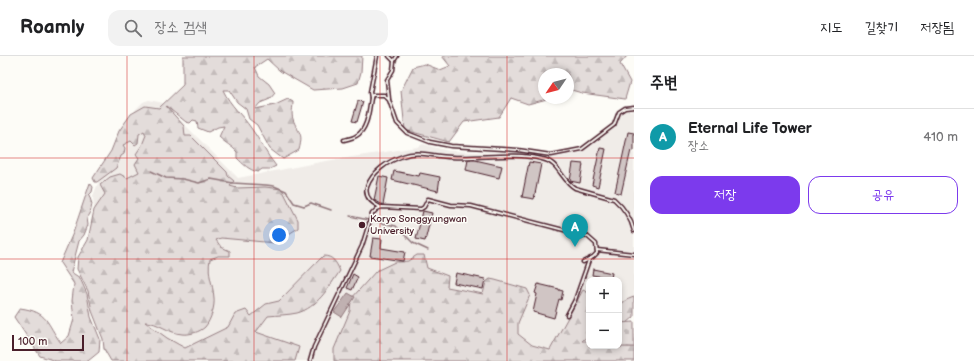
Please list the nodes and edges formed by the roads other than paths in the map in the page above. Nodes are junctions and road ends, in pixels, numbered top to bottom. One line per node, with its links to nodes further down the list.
1 (377, 56): 5 (lane)
2 (389, 56): 4 (lane)
3 (397, 56): 4 (lane)
4 (394, 61): 6 (lane)
5 (371, 98): 6 (lane); 8 (lane)
6 (389, 100): 7 (lane)
7 (634, 107)
8 (344, 140)
9 (380, 207): 10 (lane); 11 (lane); 16 (lane)
10 (634, 231)
11 (597, 250): 12 (lane); 13 (lane)
12 (634, 254)
13 (589, 260): 14 (lane); 15 (lane)
14 (583, 262)
15 (567, 314)
16 (310, 361)

